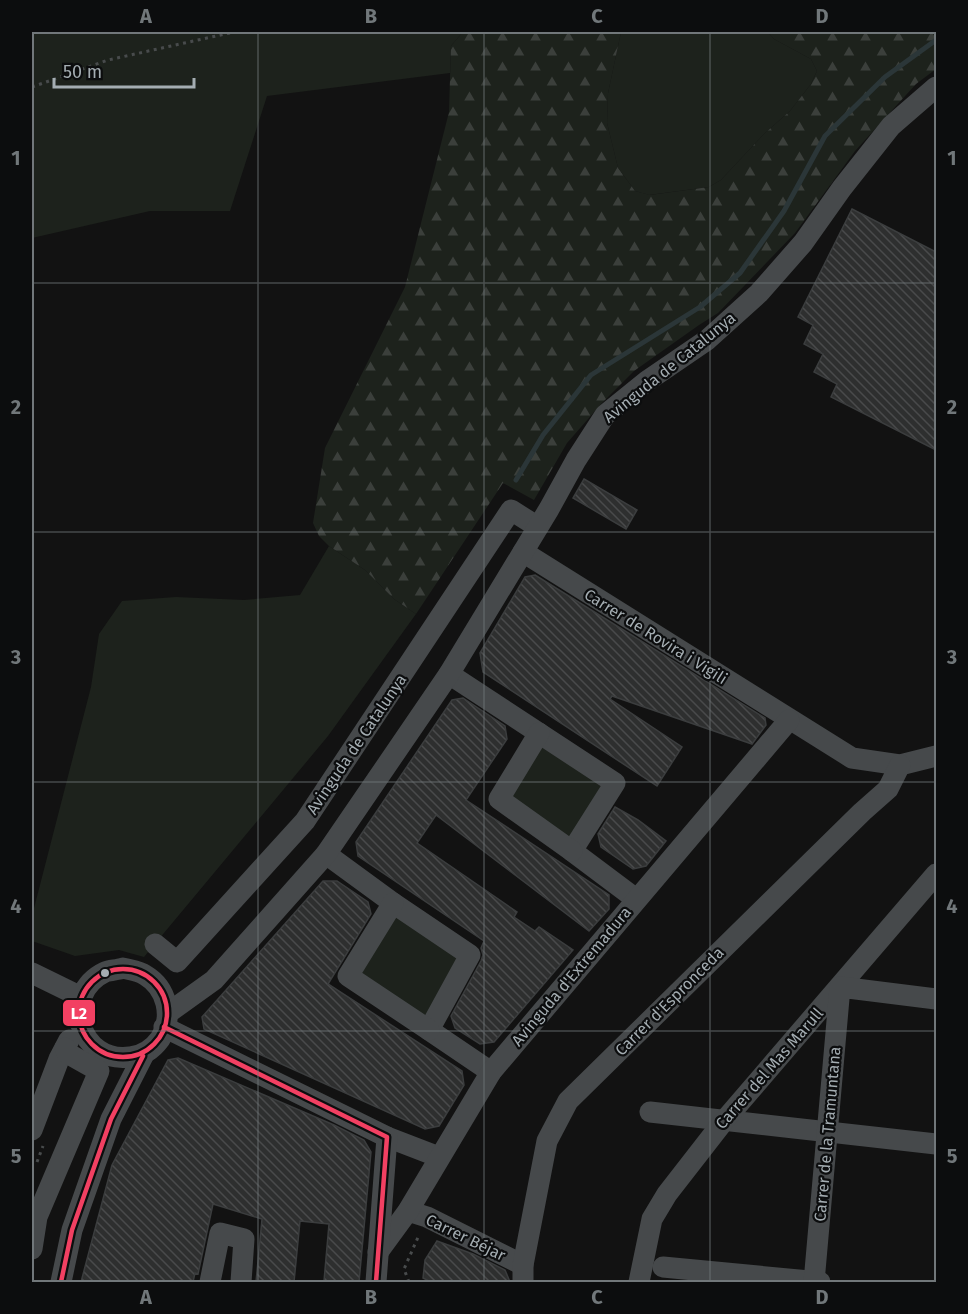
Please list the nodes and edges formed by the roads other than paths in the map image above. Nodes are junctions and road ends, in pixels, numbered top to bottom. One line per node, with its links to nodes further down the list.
1 (936, 87): 2 (street, Avinguda de Catalunya)
2 (538, 527): 3 (street, Avinguda de Catalunya); 14 (street, Avinguda de Catalunya)
3 (523, 552): 4 (street, Avinguda de Catalunya); 5 (street, Carrer de Rovira i Vigili)
4 (449, 674): 6 (street); 10 (street, Avinguda de Catalunya)
5 (789, 720): 8 (street); 12 (street, Avinguda d'Extremadura)
6 (539, 733): 9 (street); 9 (street)
7 (936, 756): 8 (street)
8 (900, 765): 36 (street, Carrer d'Espronceda)
9 (572, 851): 12 (street)
10 (326, 854): 13 (street); 19 (street, Avinguda de Catalunya)
11 (936, 874): 16 (street, Carrer del Mas Marull)
12 (636, 899): 24 (street, Avinguda d'Extremadura)
13 (393, 903): 21 (street); 21 (street)
14 (154, 944)
15 (32, 973): 17 (street)
16 (840, 987): 18 (street); 26 (street, Carrer del Mas Marull); 28 (street, Carrer de la Tramuntana)
17 (81, 997): 19 (street); 20 (street)
18 (936, 999)
19 (166, 1020): 23 (street); 29 (street)
20 (79, 1021): 22 (street); 23 (street)
21 (429, 1030): 24 (street)
22 (65, 1048): 27 (street); 33 (street)
23 (143, 1056): 37 (street)
24 (491, 1072): 31 (street, Avinguda d'Extremadura)
25 (650, 1112): 26 (street)
26 (723, 1122): 28 (street); 41 (street, Carrer del Mas Marull)
27 (32, 1130)
28 (826, 1133): 30 (street); 42 (street, Carrer de la Tramuntana)
29 (387, 1137): 31 (street); 34 (street)
30 (936, 1144)
31 (439, 1157): 32 (street, Avinguda d'Extremadura)
32 (417, 1214): 34 (street, Avinguda d'Extremadura); 36 (street, Carrer Béjar)
33 (32, 1249)
34 (378, 1251): 40 (street)
35 (663, 1267): 42 (street)
36 (523, 1274)
37 (61, 1282)
38 (210, 1282): 39 (street)
39 (241, 1282)
40 (376, 1282)
41 (639, 1282)
42 (814, 1282): 43 (street)
43 (820, 1282)

